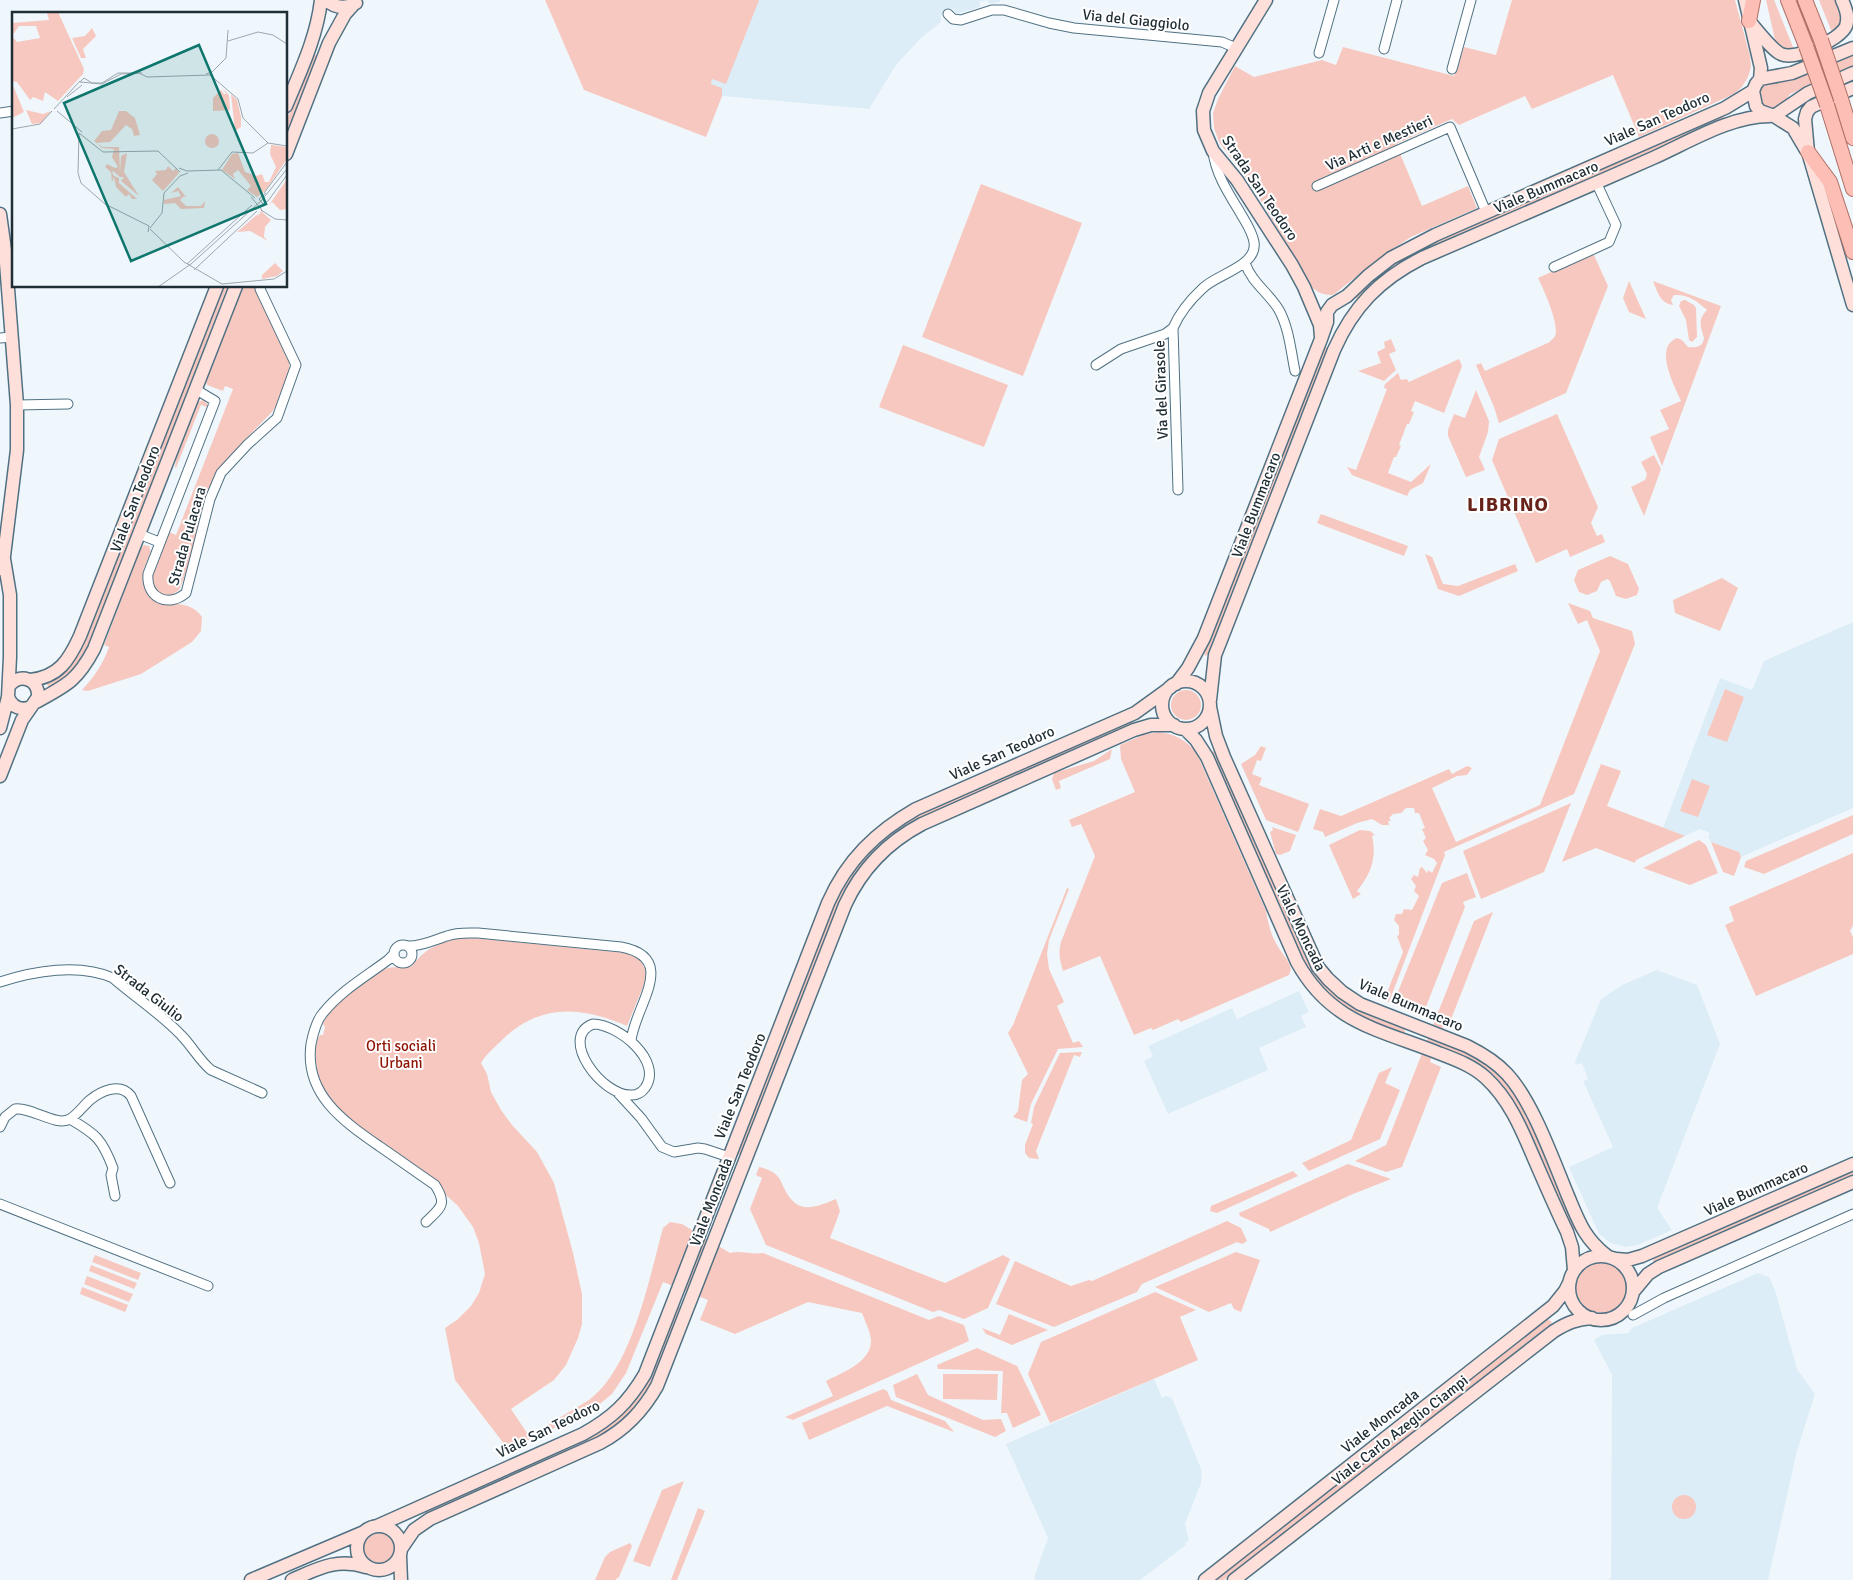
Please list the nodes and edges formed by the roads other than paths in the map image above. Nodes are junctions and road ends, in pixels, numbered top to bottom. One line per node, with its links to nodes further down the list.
1 (321, 0): 24 (main road)
2 (326, 0): 12 (main road)
3 (1266, 0): 15 (main road, Strada San Teodoro)
4 (1334, 0): 18 (street)
5 (1397, 0): 17 (street)
6 (1471, 0): 19 (street)
7 (1745, 0): 14 (main road)
8 (1753, 0): 14 (main road)
9 (1788, 0): 32 (main road, bridge)
10 (1806, 0): 26 (main road, bridge)
11 (1842, 0): 14 (main road)
12 (357, 2): 27 (main road)
13 (948, 14): 15 (street, Via del Giaggiolo)
14 (1749, 21): 21 (main road)
15 (1236, 48): 28 (main road, Strada San Teodoro)
16 (1853, 48): 21 (main road)
17 (1384, 49)
18 (1319, 53)
19 (1452, 69)
20 (1853, 73): 25 (main road)
21 (1760, 79): 23 (main road)
22 (1853, 88): 29 (main road)
23 (1753, 91): 25 (main road); 33 (main road, Viale San Teodoro)
24 (288, 101)
25 (1772, 116): 29 (main road); 30 (main road, Viale Bummacaro)
26 (1853, 138)
27 (288, 149)
28 (1212, 151): 36 (street); 38 (main road, Strada San Teodoro)
29 (1808, 152): 35 (main road); 44 (main road)
30 (1596, 182): 37 (street); 46 (main road, Viale Bummacaro)
31 (1317, 186): 33 (street, Via Arti e Mestieri)
32 (1853, 189)
33 (1486, 212): 42 (main road, Viale San Teodoro)
34 (0, 214): 48 (main road)
35 (1853, 252)
36 (1245, 263): 47 (street, Via del Girasole); 51 (street)
37 (1554, 267)
38 (1304, 287): 42 (main road); 43 (main road, Strada San Teodoro)
39 (216, 288): 65 (main road)
40 (235, 288): 52 (main road, Viale San Teodoro)
41 (260, 288): 58 (street, Strada Pulacara)
42 (1336, 302): 45 (main road); 46 (main road)
43 (1310, 303): 45 (main road); 49 (main road, Strada San Teodoro)
44 (1853, 305)
45 (1327, 316): 46 (main road); 49 (main road, Viale San Teodoro)
46 (1349, 321): 63 (main road, Viale Bummacaro)
47 (1173, 328): 50 (street); 55 (street, Via del Girasole)
48 (6, 337): 54 (main road)
49 (1321, 339): 62 (main road, Viale San Teodoro)
50 (1096, 365)
51 (1295, 371)
52 (195, 389): 57 (main road, Viale San Teodoro); 58 (street, Strada Pulacara)
53 (68, 404): 54 (street)
54 (17, 405): 56 (main road)
55 (1178, 490)
56 (3, 529): 59 (main road)
57 (138, 534): 58 (street); 68 (main road, Viale San Teodoro)
58 (159, 542)
59 (4, 556): 60 (main road); 61 (main road)
60 (0, 569)
61 (5, 595): 64 (main road)
62 (1197, 652): 63 (main road); 66 (main road, Viale San Teodoro)
63 (1215, 655): 69 (main road, Viale Bummacaro)
64 (10, 657): 65 (main road); 67 (main road)
65 (28, 679): 67 (main road); 68 (main road)
66 (1174, 685): 69 (main road); 70 (main road, Viale San Teodoro); 71 (main road)
67 (9, 692): 68 (main road); 72 (main road)
68 (34, 704): 76 (main road)
69 (1210, 704): 71 (main road); 74 (main road, Viale Bummacaro)
70 (1130, 715): 73 (main road); 91 (main road, Viale San Teodoro)
71 (1179, 727): 73 (main road, Viale Moncada); 75 (main road, Viale Moncada)
72 (0, 728)
73 (1134, 730): 92 (main road, Viale Moncada)
74 (1221, 748): 75 (main road); 102 (main road, Viale Bummacaro)
75 (1207, 757): 103 (main road, Viale Moncada)
76 (0, 776)
77 (429, 943): 78 (street); 80 (street); 82 (street)
78 (409, 946): 79 (street); 80 (street)
79 (396, 958): 80 (street); 101 (street)
80 (411, 960)
81 (0, 982): 87 (street, Strada Giulio)
82 (636, 1019): 83 (street); 84 (street)
83 (619, 1033): 84 (street); 85 (street)
84 (631, 1041): 86 (street)
85 (617, 1092): 86 (street); 88 (street)
86 (640, 1092): 88 (street)
87 (262, 1093)
88 (641, 1118): 91 (street)
89 (70, 1119): 90 (street); 95 (street); 97 (street)
90 (0, 1127)
91 (729, 1157): 92 (main road); 96 (main road, Viale San Teodoro)
92 (744, 1162): 98 (main road, Viale Moncada)
93 (1853, 1164): 102 (main road, Viale Bummacaro)
94 (1853, 1182): 105 (main road)
95 (170, 1183)
96 (716, 1192): 98 (main road); 108 (main road, Viale San Teodoro)
97 (115, 1196)
98 (730, 1198): 110 (main road, Viale Moncada)
99 (0, 1204): 104 (street)
100 (1853, 1214): 106 (street)
101 (426, 1222)
102 (1611, 1258): 103 (main road); 105 (main road)
103 (1572, 1276): 107 (main road); 116 (main road, Viale Moncada)
104 (208, 1286)
105 (1633, 1292): 107 (main road)
106 (1633, 1315)
107 (1592, 1318): 117 (main road, Viale Carlo Azeglio Ciampi)
108 (376, 1526): 109 (main road); 110 (main road)
109 (364, 1532): 111 (main road); 112 (main road)
110 (400, 1553): 111 (main road); 115 (main road)
111 (369, 1568): 113 (main road); 114 (main road)
112 (251, 1580)
113 (292, 1580)
114 (381, 1580)
115 (401, 1580)
116 (1205, 1580)
117 (1234, 1580)

